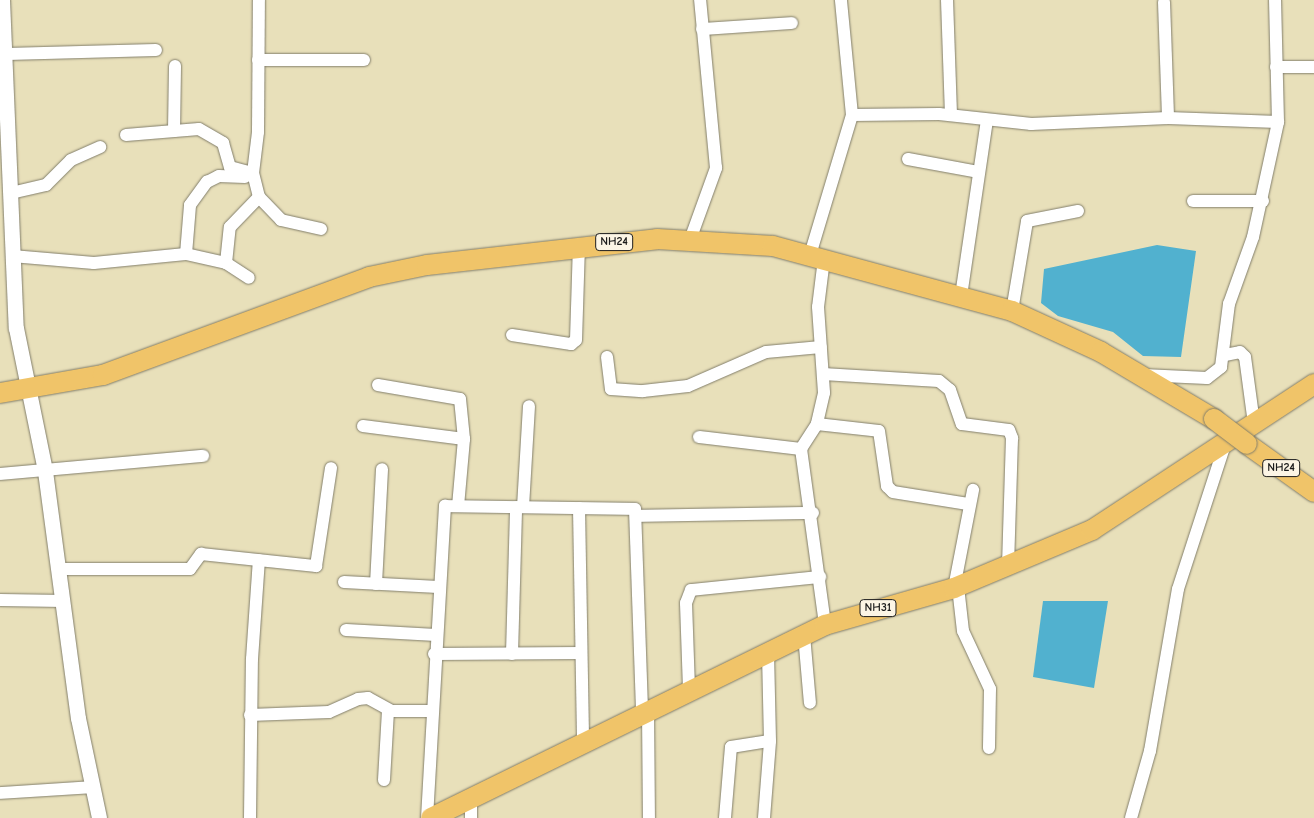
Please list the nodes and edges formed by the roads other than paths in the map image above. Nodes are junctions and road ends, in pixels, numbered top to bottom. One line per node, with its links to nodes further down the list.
1 (2, 0): 11 (street)
2 (259, 0): 12 (street)
3 (700, 0): 9 (street)
4 (840, 0): 18 (street)
5 (947, 0): 19 (street)
6 (1275, 0): 15 (street)
7 (1164, 2): 20 (street)
8 (792, 23): 9 (street)
9 (702, 29): 35 (street)
10 (156, 50): 11 (street)
11 (7, 54): 17 (street)
12 (258, 60): 13 (street); 28 (street)
13 (364, 60)
14 (175, 66): 23 (street)
15 (1276, 67): 16 (street); 22 (street)
16 (1314, 67)
17 (4, 84): 29 (street)
18 (852, 115): 19 (street); 39 (street)
19 (951, 115): 21 (street)
20 (1168, 118): 21 (street); 22 (street)
21 (987, 120): 27 (street)
22 (1278, 122): 32 (street)
23 (174, 131): 24 (street); 28 (street)
24 (126, 135)
25 (100, 147): 29 (street)
26 (908, 159): 27 (street)
27 (978, 172): 42 (street)
28 (253, 175): 30 (street); 37 (street)
29 (10, 193): 38 (street)
30 (259, 197): 34 (street); 40 (street)
31 (1194, 201): 32 (street)
32 (1263, 201): 46 (street)
33 (1078, 211): 43 (street)
34 (321, 229)
35 (690, 240): 36 (highway, NH24); 39 (highway, NH24)
36 (579, 245): 44 (street); 52 (highway, NH24)
37 (186, 254): 38 (street); 40 (street)
38 (12, 256): 52 (street)
39 (817, 257): 42 (highway, NH24); 45 (street)
40 (226, 263): 41 (street)
41 (249, 278)
42 (961, 296): 43 (highway, NH24)
43 (1012, 311): 49 (highway, NH24)
44 (512, 335)
45 (821, 347): 47 (street); 48 (street)
46 (1225, 355): 49 (street); 56 (street)
47 (607, 358)
48 (823, 374): 55 (street); 76 (street)
49 (1141, 375): 68 (highway, NH24, bridge)
50 (1314, 384): 56 (highway, NH31)
51 (378, 385): 59 (street)
52 (29, 388): 53 (highway, NH24); 65 (street)
53 (0, 393)
54 (529, 406): 71 (street)
55 (817, 424): 61 (street); 69 (street)
56 (1254, 424): 60 (highway, NH31)
57 (363, 426): 59 (street)
58 (699, 437): 61 (street)
59 (464, 439): 70 (street)
60 (1225, 444): 76 (highway, NH31); 113 (street)
61 (801, 449): 73 (street)
62 (203, 456): 65 (street)
63 (331, 468): 75 (street)
64 (382, 469): 80 (street)
65 (45, 471): 66 (street); 77 (street)
66 (0, 474)
67 (973, 490): 69 (street)
68 (1314, 492)
69 (968, 504): 82 (street)
70 (458, 506): 71 (street); 81 (street)
71 (520, 507): 72 (street); 92 (street)
72 (579, 508): 74 (street); 90 (street)
73 (813, 513): 74 (street); 78 (street)
74 (636, 516): 97 (street)
75 (259, 560): 77 (street); 98 (street)
76 (1008, 568): 82 (highway, NH31)
77 (60, 569): 84 (street)
78 (820, 577): 85 (street); 93 (street)
79 (344, 582): 80 (street)
80 (376, 584): 81 (street)
81 (438, 587): 88 (street)
82 (956, 587): 85 (highway, NH31); 101 (street)
83 (0, 600): 84 (street)
84 (64, 601): 103 (street)
85 (825, 625): 87 (highway, NH31)
86 (346, 630): 88 (street)
87 (804, 634): 89 (highway, NH31); 94 (street)
88 (436, 635): 91 (street)
89 (768, 652): 93 (highway, NH31); 99 (street)
90 (581, 653): 92 (street); 100 (street)
91 (434, 654): 92 (street); 96 (street)
92 (512, 654)
93 (689, 689): 97 (highway, NH31)
94 (810, 703)
95 (390, 710): 96 (street); 98 (street); 102 (street)
96 (432, 711): 108 (street)
97 (645, 712): 100 (highway, NH31); 110 (street)
98 (250, 715): 107 (street)
99 (770, 741): 111 (street); 112 (street)
100 (583, 743): 105 (highway, NH31)
101 (989, 748)
102 (384, 780)
103 (92, 787): 104 (street); 106 (street)
104 (0, 793)
105 (471, 808): 109 (highway, NH31)
106 (99, 818)
107 (250, 818)
108 (426, 818)
109 (431, 818)
110 (649, 818)
111 (725, 818)
112 (764, 818)
113 (1131, 818)

